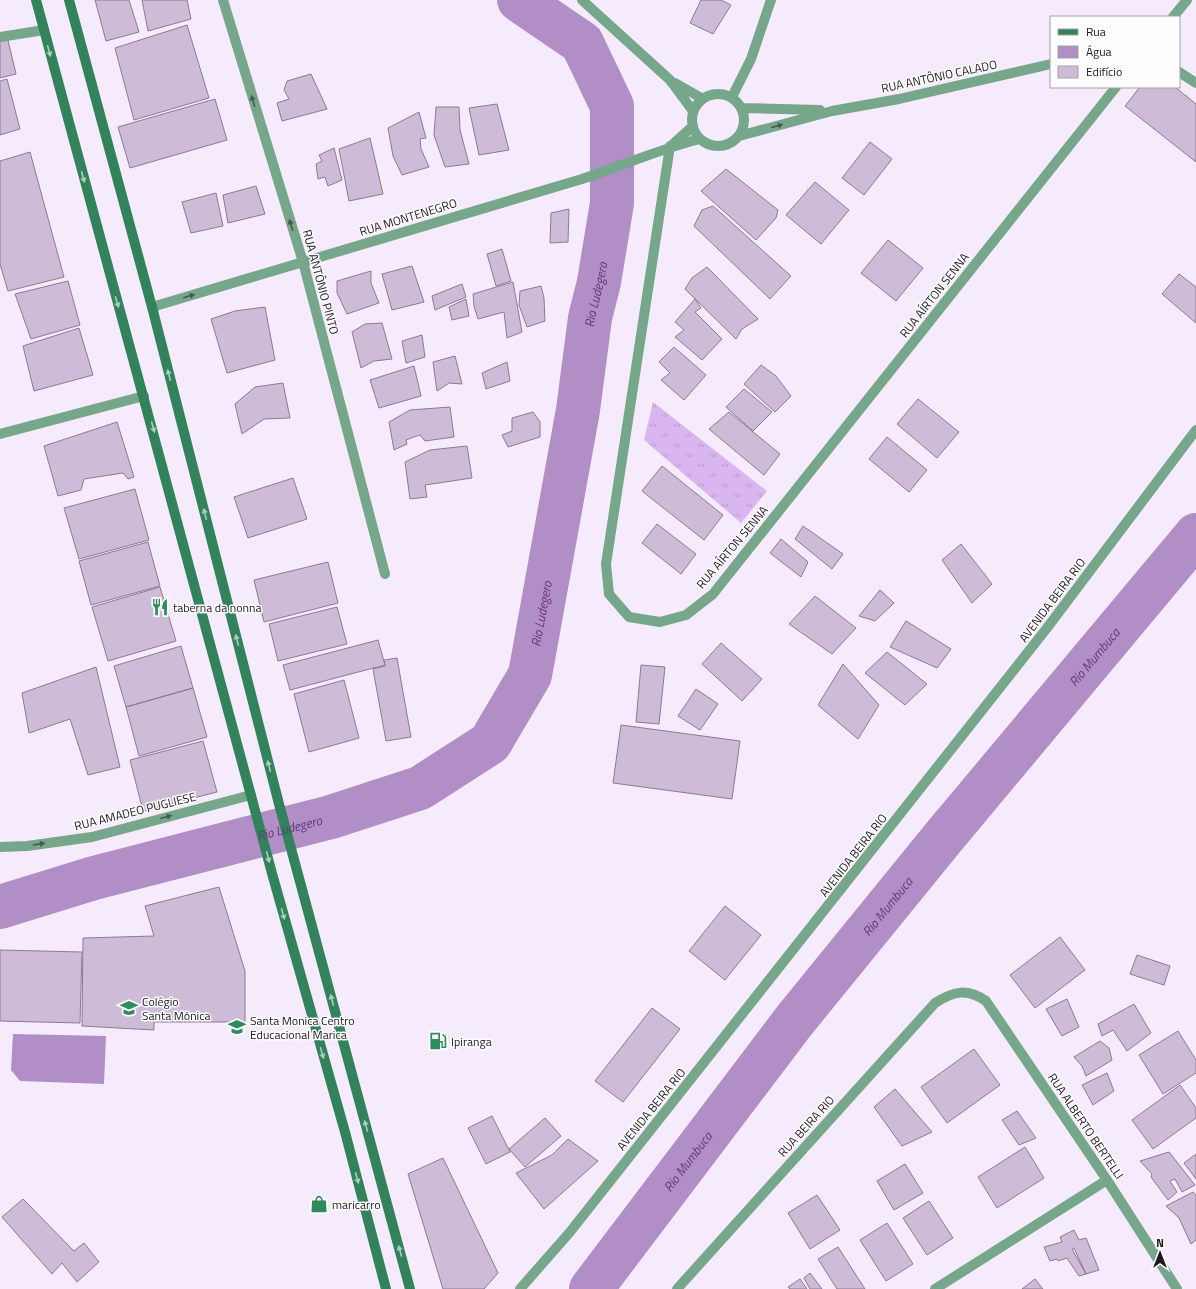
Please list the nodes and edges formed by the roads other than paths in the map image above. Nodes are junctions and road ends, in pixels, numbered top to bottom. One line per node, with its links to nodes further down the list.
1 (36, 0): 8 (main road)
2 (69, 0): 25 (main road)
3 (223, 0): 24 (street, RUA ANTÔNIO PINTO, one-way to 3)
4 (582, 0): 12 (street)
5 (771, 0): 15 (street)
6 (1187, 0): 7 (street)
7 (1174, 16)
8 (44, 30): 9 (street); 26 (main road, one-way to 26)
9 (0, 36)
10 (1050, 64): 19 (street, RUA ANTÔNIO CALADO)
11 (1180, 73): 13 (street)
12 (670, 80): 16 (street); 18 (street)
13 (1196, 83)
14 (1115, 88): 23 (street, RUA AÍRTON SENNA)
15 (732, 97): 16 (street); 17 (street)
16 (703, 99): 18 (street)
17 (742, 108): 19 (street, RUA ANTÔNIO CALADO); 21 (street)
18 (694, 111): 20 (street)
19 (832, 111): 21 (street, RUA ANTÔNIO CALADO, one-way to 19)
20 (693, 126): 22 (street); 23 (street, RUA MONTENEGRO)
21 (739, 136): 22 (street)
22 (700, 139): 23 (street, RUA MONTENEGRO)
23 (670, 146): 24 (street, RUA MONTENEGRO)
24 (303, 262): 25 (street, RUA MONTENEGRO, one-way to 24); 29 (street, RUA ANTÔNIO PINTO)
25 (152, 307): 35 (main road, one-way to 25)
26 (144, 396): 28 (street); 30 (main road, one-way to 30)
27 (1196, 430): 36 (street, AVENIDA BEIRA RIO)
28 (0, 434)
29 (384, 574)
30 (251, 795): 31 (street, RUA AMADEO PUGLIESE, one-way to 30); 34 (main road, one-way to 34)
31 (0, 847)
32 (962, 992): 33 (street, RUA ALBERTO BERTELLI); 37 (street, RUA BEIRA RIO)
33 (1107, 1180): 38 (street); 39 (street, RUA ALBERTO BERTELLI)
34 (386, 1289)
35 (410, 1289)
36 (520, 1289)
37 (677, 1289)
38 (935, 1289)
39 (1177, 1289)

